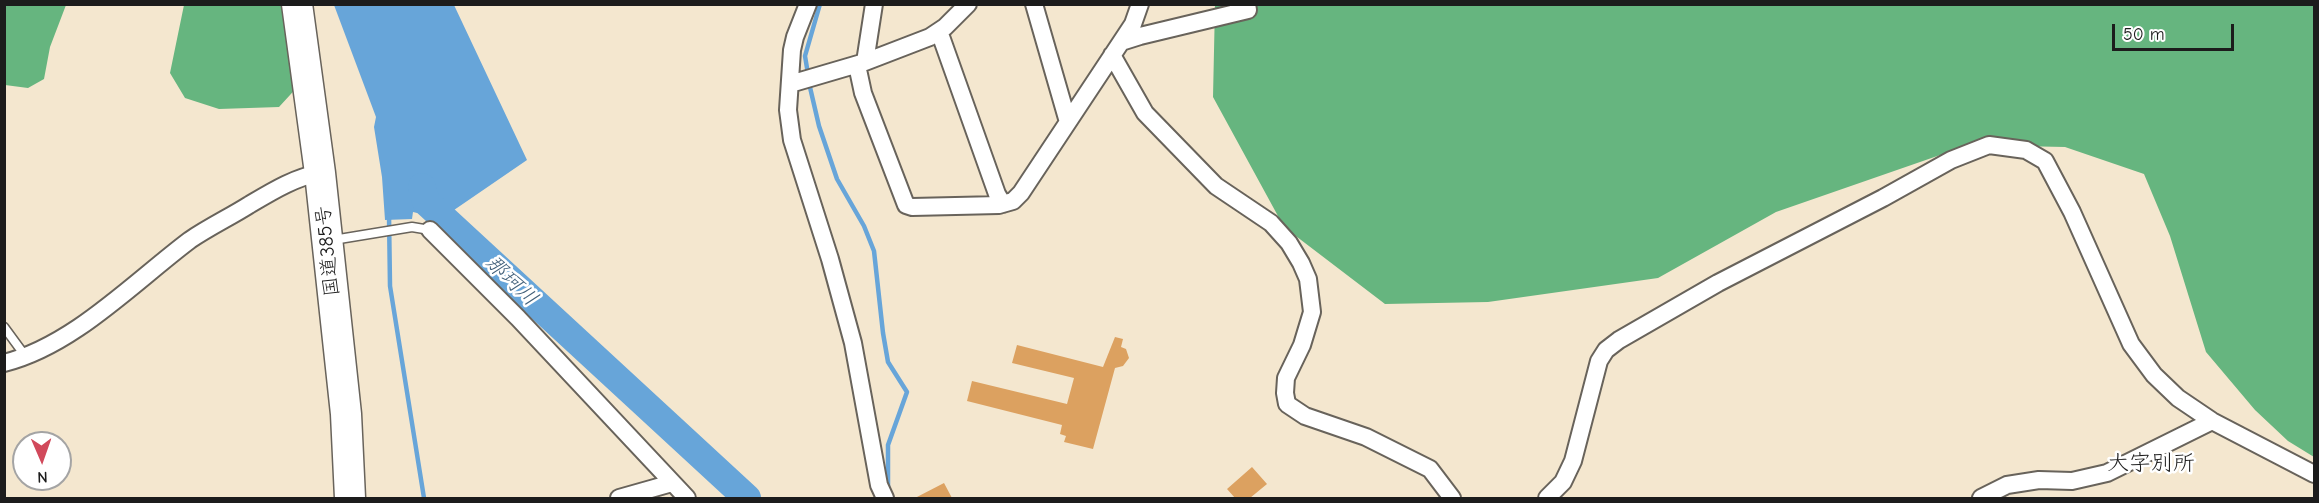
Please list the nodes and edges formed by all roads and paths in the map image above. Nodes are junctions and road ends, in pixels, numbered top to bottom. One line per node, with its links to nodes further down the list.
1 (297, 4): 13 (highway, 国道385号)
2 (808, 4): 11 (street)
3 (874, 4): 10 (street)
4 (968, 4): 8 (street)
5 (1034, 4): 12 (street)
6 (1140, 4): 9 (street)
7 (1247, 4): 9 (street)
8 (939, 31): 10 (street); 14 (street)
9 (1117, 49): 12 (street); 27 (street)
10 (861, 64): 11 (street); 14 (street)
11 (790, 84): 26 (street)
12 (1068, 123): 14 (street)
13 (320, 173): 16 (highway, 国道385号); 18 (street)
14 (1003, 204)
15 (430, 230): 16 (lane); 22 (street)
16 (327, 241): 23 (highway, 国道385号)
17 (4, 327): 18 (lane)
18 (27, 358): 19 (street)
19 (4, 363)
20 (2212, 421): 21 (street); 28 (street); 29 (street)
21 (2314, 474)
22 (672, 483): 24 (street); 25 (street)
23 (350, 498)
24 (619, 498)
25 (687, 498)
26 (885, 498)
27 (1452, 498)
28 (1547, 498)
29 (1981, 498)

